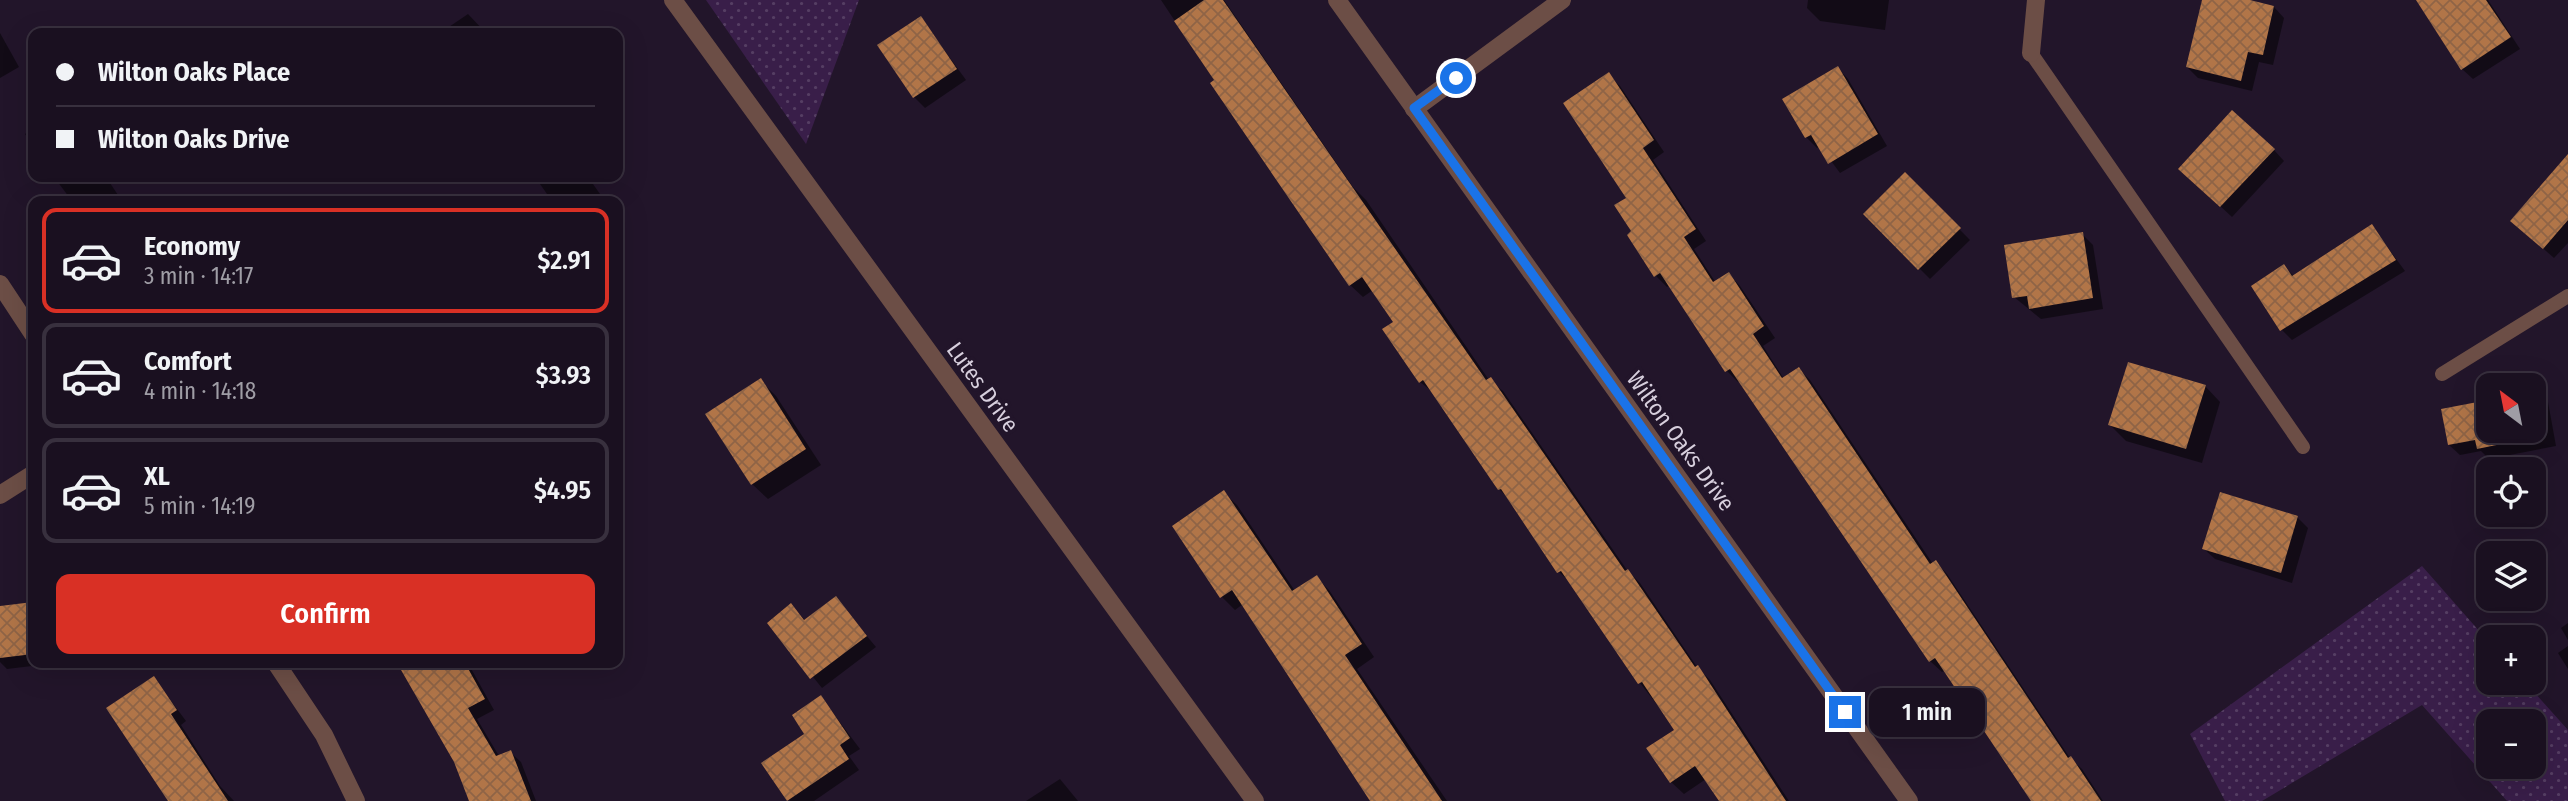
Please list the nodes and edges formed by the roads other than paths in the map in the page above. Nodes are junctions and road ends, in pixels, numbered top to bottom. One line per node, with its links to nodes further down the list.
1 (673, 0): 16 (street, Lutes Drive)
2 (1337, 0): 6 (street, Wilton Oaks Drive)
3 (1562, 0): 6 (street)
4 (2036, 0): 5 (street)
5 (2031, 53): 11 (lane)
6 (1414, 108): 17 (street, Wilton Oaks Drive)
7 (0, 284): 9 (street)
8 (2568, 296): 10 (lane)
9 (28, 326)
10 (2442, 374)
11 (2303, 447)
12 (28, 477): 13 (street)
13 (0, 495)
14 (279, 668): 15 (street)
15 (356, 801)
16 (1255, 801)
17 (1909, 801)

